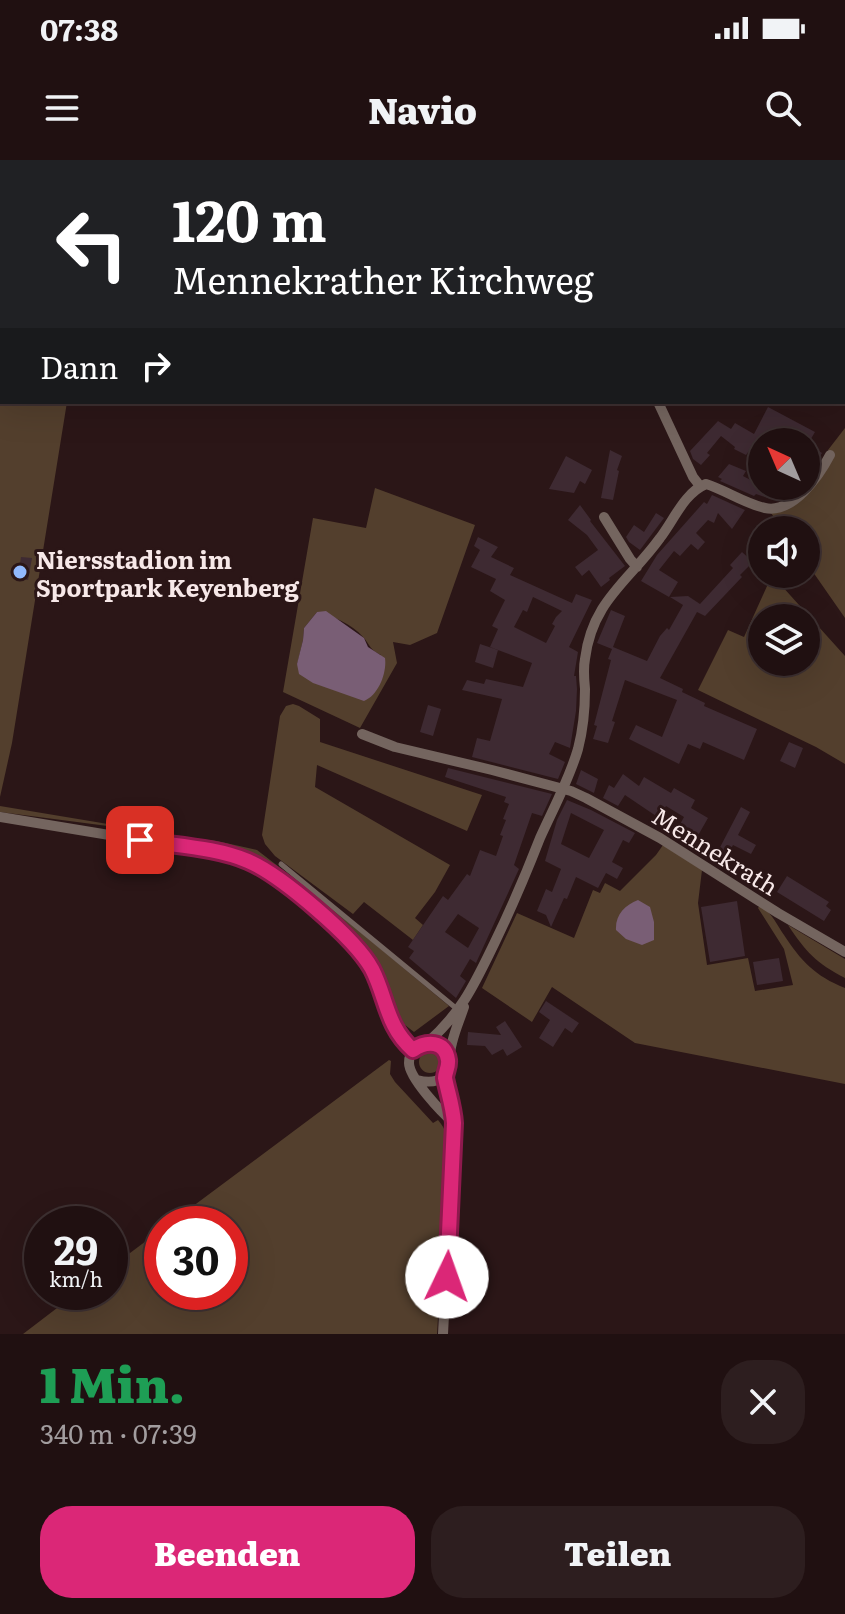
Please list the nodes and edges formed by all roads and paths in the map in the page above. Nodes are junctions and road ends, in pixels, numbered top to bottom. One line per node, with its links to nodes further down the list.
1 (659, 404): 3 (street)
2 (830, 455): 3 (street)
3 (700, 486): 5 (street)
4 (604, 517): 5 (street)
5 (637, 567): 7 (street)
6 (362, 734): 7 (street, Mennekrath)
7 (562, 790): 10 (street, Mennekrath); 11 (street)
8 (0, 817): 14 (street)
9 (281, 864): 12 (lane)
10 (845, 952)
11 (468, 997): 12 (street); 15 (street)
12 (458, 1010): 13 (street)
13 (427, 1043): 14 (street); 15 (street)
14 (413, 1050): 17 (street)
15 (448, 1058): 16 (street)
16 (444, 1075): 17 (street); 18 (street)
17 (417, 1080): 18 (street)
18 (454, 1123): 19 (street)
19 (443, 1334)

